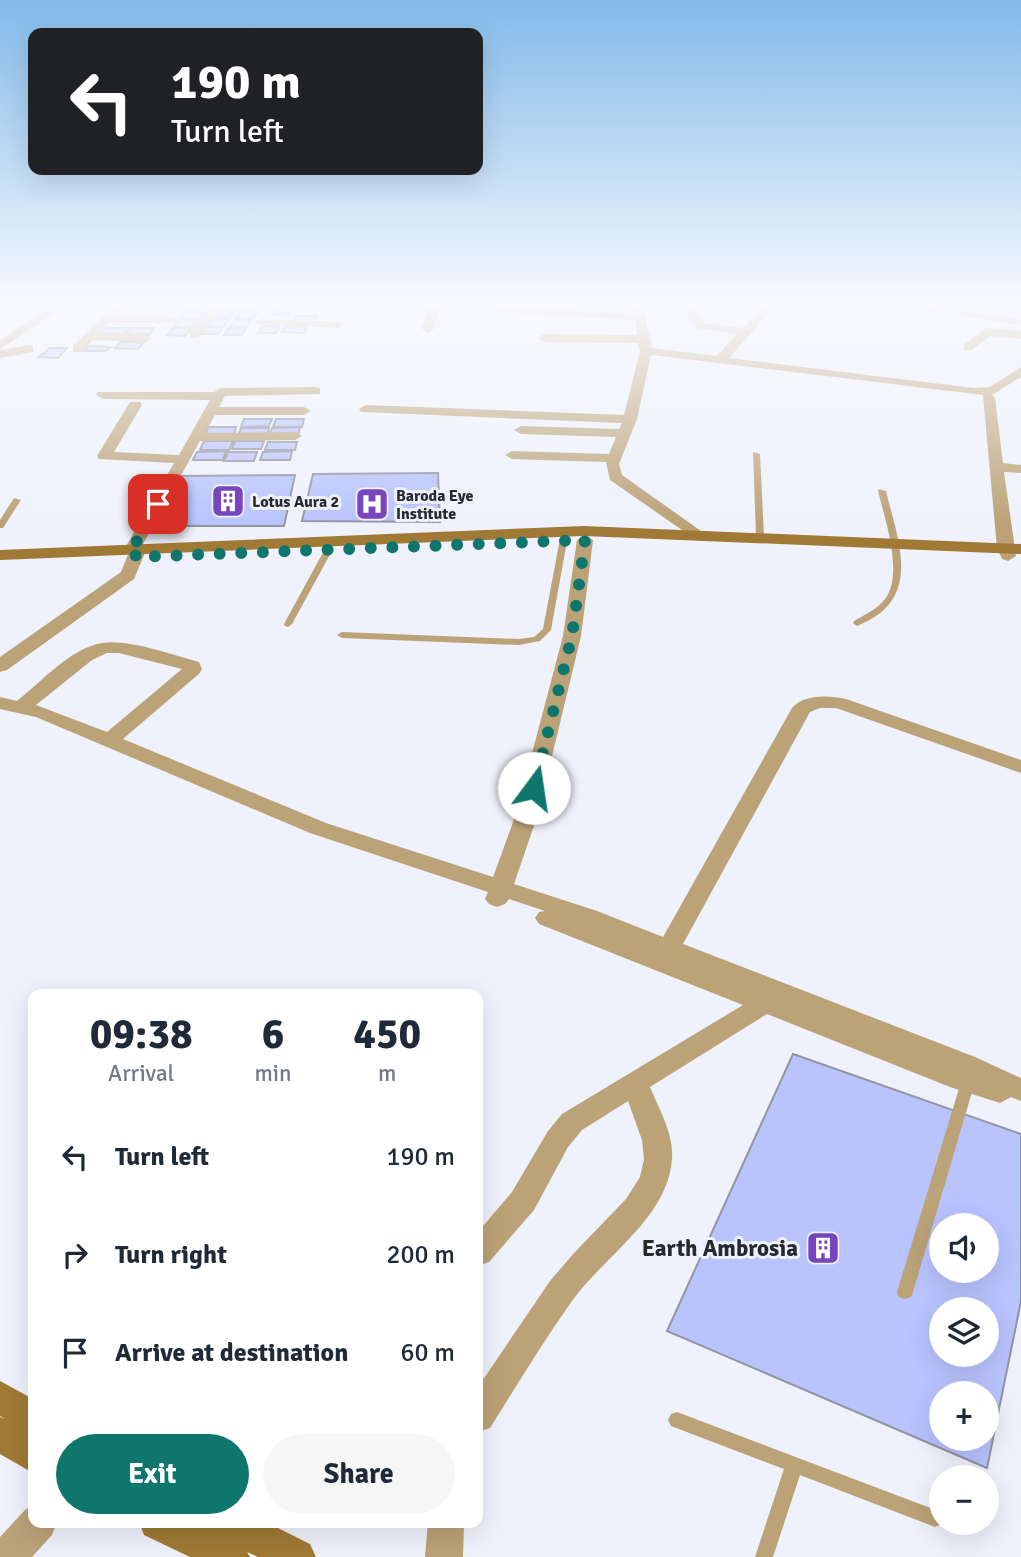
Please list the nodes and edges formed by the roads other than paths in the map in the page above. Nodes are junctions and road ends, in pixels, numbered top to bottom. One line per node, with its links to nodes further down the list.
1 (638, 380): 12 (street)
2 (880, 380): 5 (street)
3 (1007, 380): 5 (street)
4 (315, 391): 7 (street)
5 (985, 394): 21 (street)
6 (103, 395): 7 (street)
7 (217, 397): 10 (street)
8 (135, 405): 20 (street)
9 (366, 409): 12 (street)
10 (209, 411): 11 (street); 16 (street)
11 (304, 411)
12 (629, 419): 14 (street)
13 (521, 430): 14 (street)
14 (624, 433): 19 (street)
15 (295, 436): 16 (street)
16 (196, 437): 20 (street)
17 (756, 454): 27 (lane)
18 (512, 455): 19 (street)
19 (614, 458): 26 (street)
20 (183, 459): 32 (street)
21 (996, 467): 22 (street); 33 (street)
22 (1021, 469)
23 (882, 491): 30 (lane)
24 (17, 500): 25 (lane)
25 (0, 526)
26 (695, 534): 27 (main road); 32 (main road)
27 (760, 536): 30 (main road)
28 (585, 540): 29 (main road); 30 (main road); 44 (street)
29 (562, 541): 31 (main road); 38 (lane)
30 (894, 547): 33 (main road); 36 (lane)
31 (329, 549): 32 (main road); 37 (lane)
32 (132, 552): 34 (main road); 35 (main road); 39 (street); 40 (street)
33 (1014, 553)
34 (0, 555)
35 (0, 565)
36 (857, 623)
37 (288, 624)
38 (342, 635)
39 (0, 655)
40 (0, 666)
41 (10, 706): 42 (street); 42 (street); 44 (street)
42 (110, 740): 44 (street)
43 (1021, 767): 45 (street)
44 (499, 895): 45 (street)
45 (666, 955): 46 (street); 49 (street)
46 (766, 1003): 47 (street); 48 (street)
47 (635, 1082): 51 (street); 54 (street)
48 (968, 1082): 50 (street); 52 (lane)
49 (1021, 1090)
50 (1021, 1099)
51 (483, 1247)
52 (905, 1292)
53 (0, 1397): 55 (main road)
54 (483, 1409)
55 (28, 1415)
56 (677, 1420): 59 (lane)
57 (0, 1434): 58 (main road)
58 (28, 1454)
59 (794, 1465): 60 (lane); 69 (lane)
60 (929, 1516)
61 (34, 1528): 65 (street)
62 (170, 1528): 66 (main road)
63 (238, 1528): 67 (main road)
64 (446, 1528): 68 (street)
65 (7, 1557)
66 (231, 1557)
67 (297, 1557)
68 (444, 1557)
69 (764, 1557)

